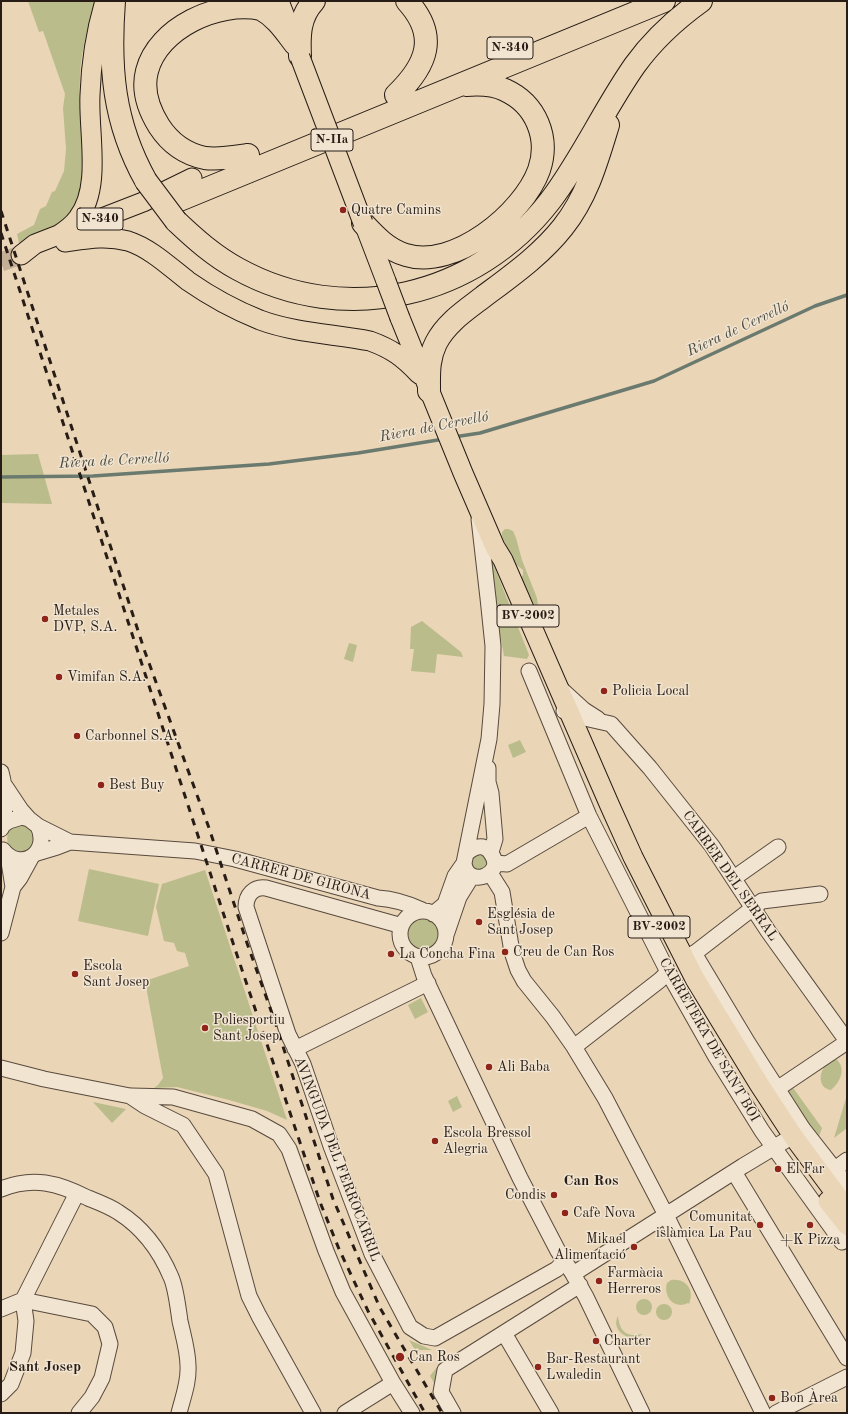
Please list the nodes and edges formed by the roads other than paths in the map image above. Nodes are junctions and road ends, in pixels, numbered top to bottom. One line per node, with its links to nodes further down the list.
1 (105, 1): 17 (main road)
2 (114, 1): 15 (highway, bridge)
3 (279, 1): 9 (main road, N-IIa)
4 (314, 1): 9 (highway)
5 (407, 1): 11 (highway)
6 (624, 1): 11 (highway, N-340)
7 (664, 1): 10 (highway, N-340)
8 (701, 1): 12 (highway)
9 (298, 50): 13 (highway); 16 (main road, N-IIa, bridge)
10 (459, 85): 15 (highway, N-340); 16 (highway)
11 (396, 95): 13 (highway, N-340)
12 (616, 95): 15 (highway); 18 (highway)
13 (248, 156): 14 (highway, N-340)
14 (192, 178): 17 (main road, N-340)
15 (177, 211): 17 (main road, N-340)
16 (364, 222): 18 (main road, N-IIa, bridge)
17 (61, 239): 18 (main road)
18 (430, 392): 19 (main road, BV-2002)
19 (477, 506): 21 (main road, BV-2002); 24 (street)
20 (529, 671): 26 (street, CARRETERA DE SANT BOI)
21 (563, 699): 22 (street, CARRER DEL SERRAL); 23 (main road, BV-2002); 47 (main road, BV-2002)
22 (602, 722): 23 (street); 36 (street, CARRER DEL SERRAL)
23 (579, 734): 47 (main road, BV-2002)
24 (488, 739): 33 (street); 34 (street)
25 (3, 779): 27 (street); 28 (street)
26 (589, 816): 34 (street); 47 (street, CARRETERA DE SANT BOI)
27 (34, 822): 28 (street); 29 (street); 32 (street)
28 (2, 826)
29 (70, 842): 32 (street); 40 (street, CARRER DE GIRONA)
30 (778, 847): 36 (street)
31 (2, 849): 32 (street); 37 (street)
32 (34, 855): 37 (street)
33 (465, 858): 34 (street); 35 (street); 42 (street)
34 (492, 863): 35 (street); 50 (street)
35 (472, 876): 45 (street)
36 (734, 878): 41 (street, CARRER DEL SERRAL)
37 (13, 887): 44 (street)
38 (251, 893): 43 (street, CARRER DE GIRONA); 51 (street, AVINGUDA DEL FERROCARRIL)
39 (820, 894): 41 (street)
40 (378, 898): 42 (street, CARRER DE GIRONA); 43 (street, CARRER DE GIRONA)
41 (754, 908): 47 (street); 49 (street, CARRER DEL SERRAL)
42 (427, 912): 43 (street); 45 (street)
43 (398, 928): 46 (street)
44 (1, 933)
45 (446, 935): 46 (street)
46 (418, 957): 48 (street)
47 (681, 962): 50 (street); 53 (street, CARRETERA DE SANT BOI); 57 (main road, BV-2002)
48 (428, 983): 51 (street); 66 (street)
49 (847, 1041): 53 (street)
50 (574, 1047): 64 (street)
51 (295, 1049): 66 (street, AVINGUDA DEL FERROCARRIL)
52 (2, 1069): 54 (street)
53 (777, 1089): 58 (street, CARRETERA DE SANT BOI)
54 (130, 1096): 55 (street); 56 (street)
55 (203, 1106): 56 (street); 73 (street)
56 (183, 1125): 77 (street)
57 (784, 1142): 59 (street); 63 (main road, BV-2002); 65 (main road, BV-2002)
58 (841, 1165): 60 (street, CARRETERA DE SANT BOI)
59 (734, 1172): 64 (street); 71 (street)
60 (847, 1185)
61 (1, 1189): 62 (street)
62 (77, 1193): 68 (street); 76 (street)
63 (847, 1209)
64 (666, 1216): 67 (street); 83 (street)
65 (845, 1234)
66 (561, 1265): 67 (street)
67 (576, 1280): 70 (street); 82 (street)
68 (23, 1300): 69 (street); 74 (street); 75 (street)
69 (1, 1309)
70 (504, 1333): 80 (street); 81 (street)
71 (847, 1358)
72 (847, 1377): 84 (street)
73 (393, 1383): 78 (street); 79 (street)
74 (1, 1394)
75 (79, 1413)
76 (179, 1413)
77 (313, 1413)
78 (344, 1413)
79 (412, 1413)
80 (453, 1413)
81 (551, 1413)
82 (642, 1413)
83 (763, 1413)
84 (776, 1413)

